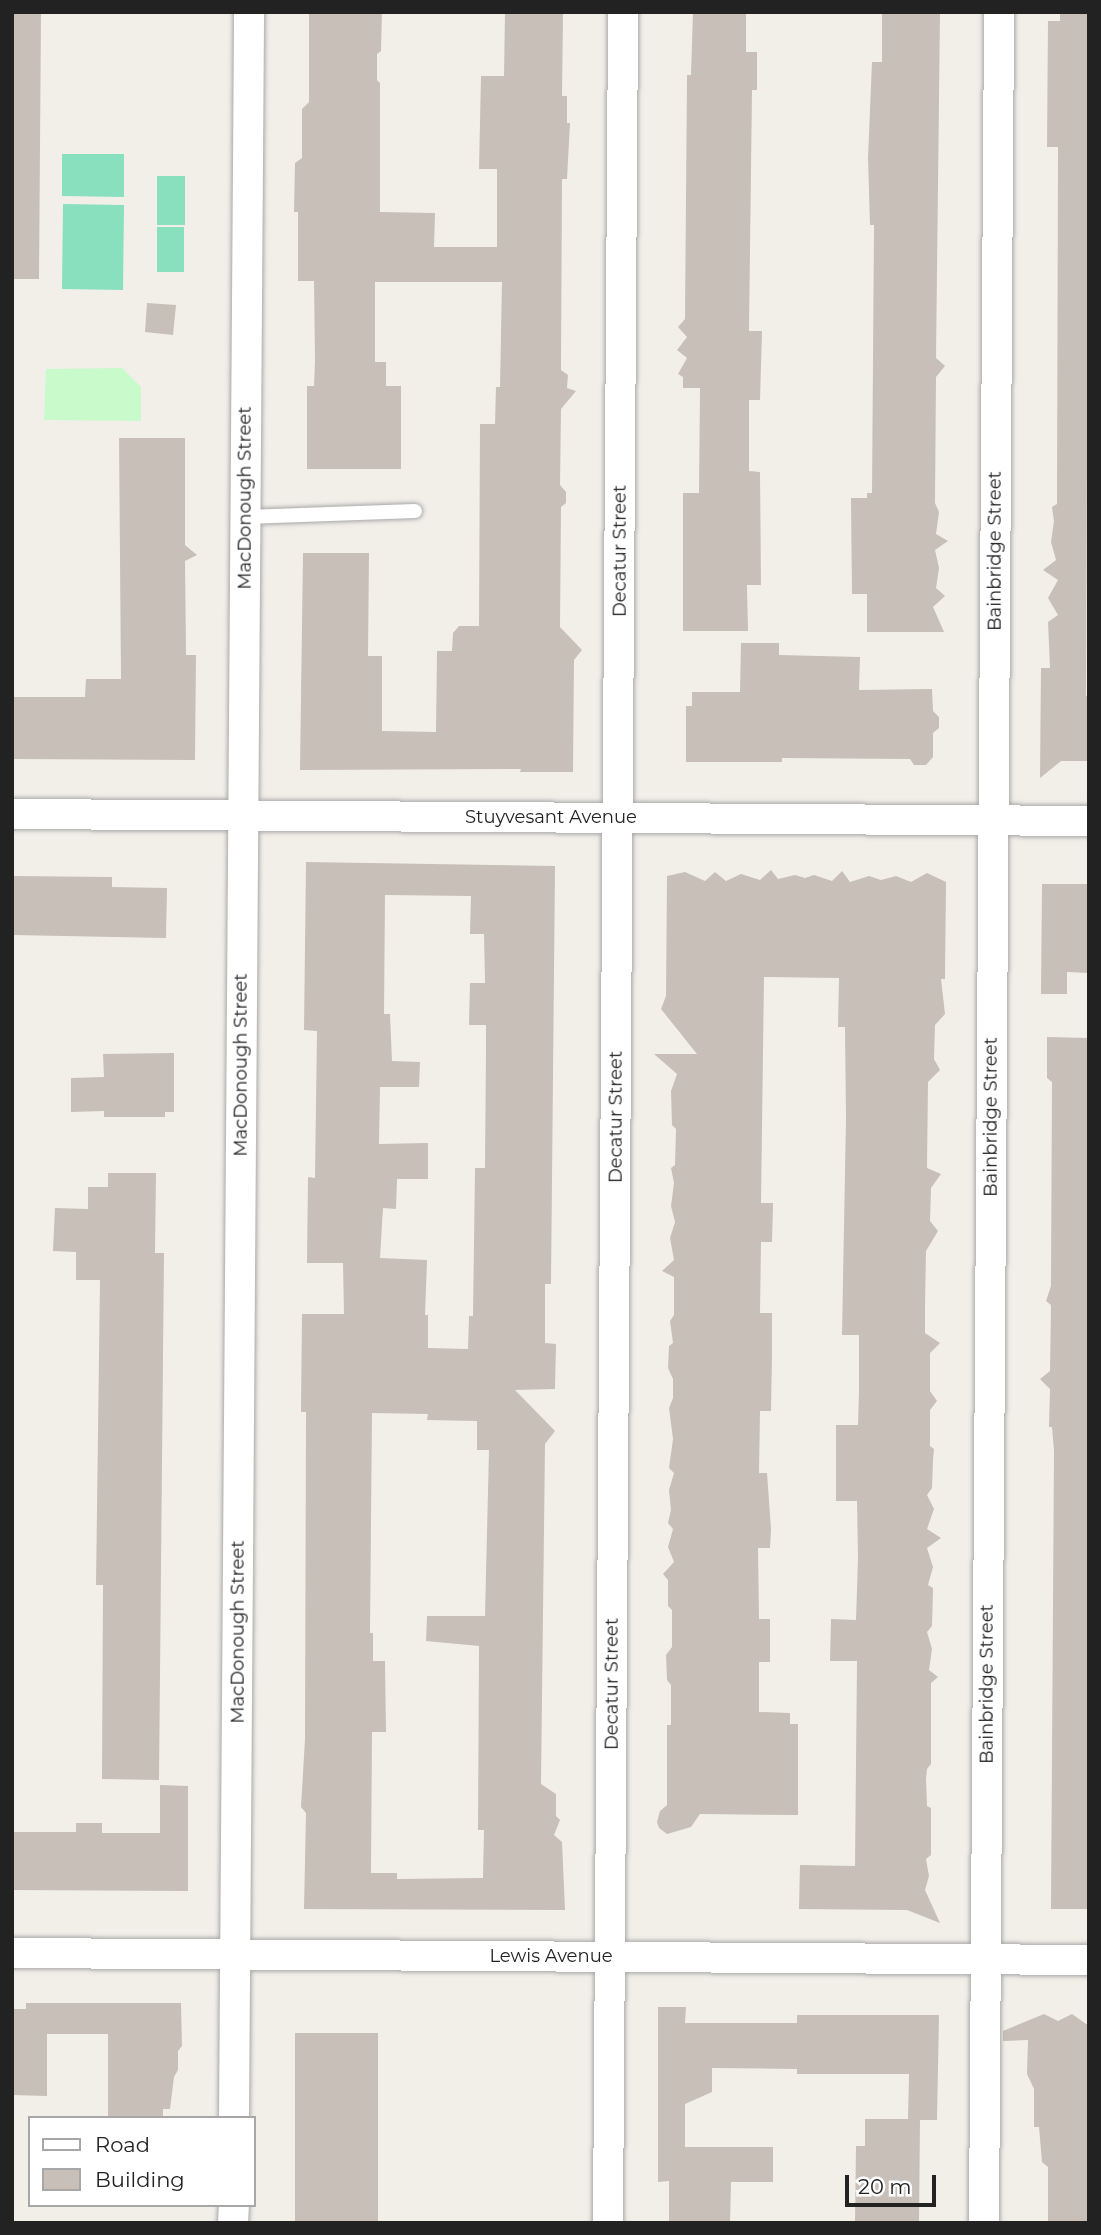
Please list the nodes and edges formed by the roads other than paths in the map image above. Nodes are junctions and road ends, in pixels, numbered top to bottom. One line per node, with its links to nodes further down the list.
1 (249, 12): 5 (street, MacDonough Street)
2 (623, 12): 8 (street, Decatur Street)
3 (999, 12): 9 (street, Bainbridge Street)
4 (415, 511): 5 (lane)
5 (245, 517): 7 (street, MacDonough Street)
6 (12, 814): 7 (street, Stuyvesant Avenue)
7 (243, 815): 8 (street, Stuyvesant Avenue); 12 (street, MacDonough Street)
8 (618, 818): 9 (street, Stuyvesant Avenue); 13 (street, Decatur Street)
9 (993, 820): 10 (street, Stuyvesant Avenue); 14 (street, Bainbridge Street)
10 (1089, 821)
11 (12, 1953): 12 (street, Lewis Avenue)
12 (235, 1954): 13 (street, Lewis Avenue); 16 (street, MacDonough Street)
13 (610, 1957): 14 (street, Lewis Avenue); 17 (street, Decatur Street)
14 (985, 1959): 15 (street, Lewis Avenue); 18 (street, Bainbridge Street)
15 (1089, 1960)
16 (234, 2116)
17 (608, 2223)
18 (984, 2223)

